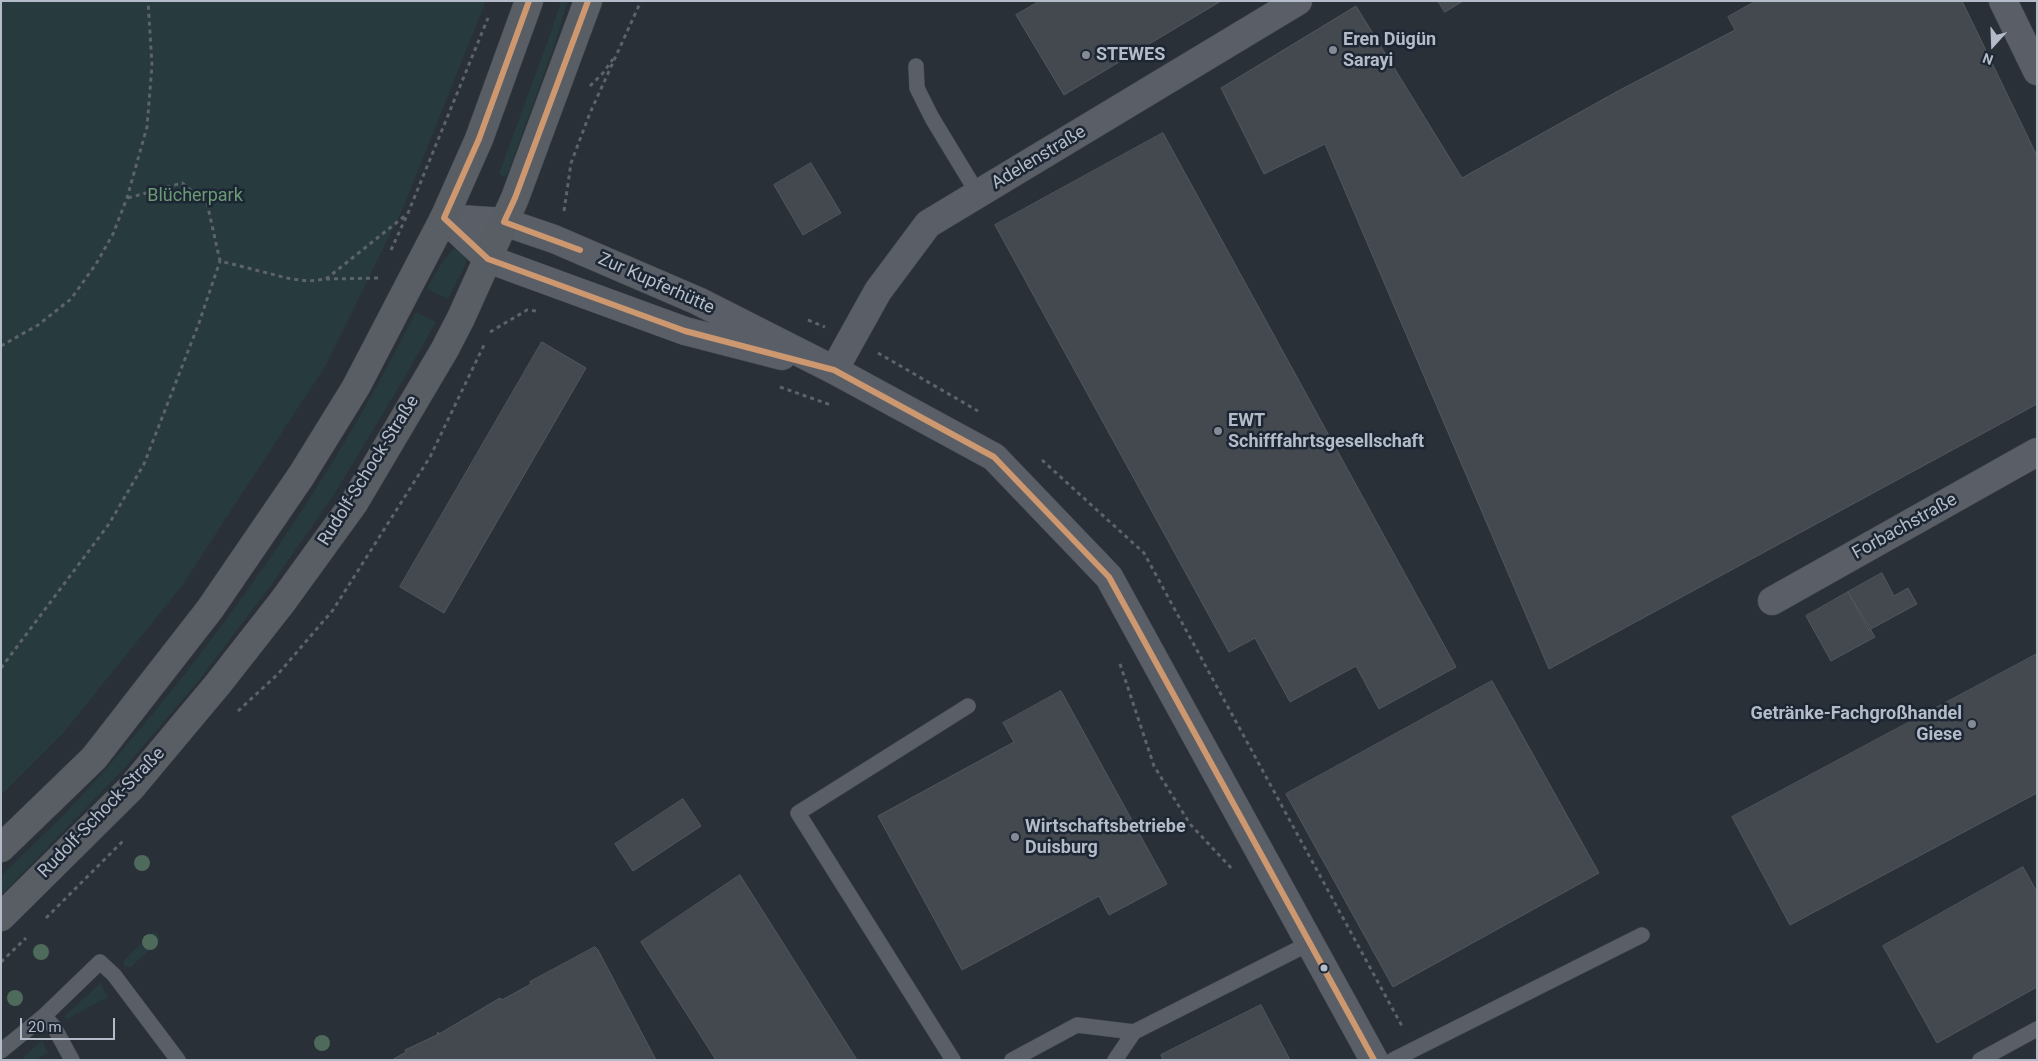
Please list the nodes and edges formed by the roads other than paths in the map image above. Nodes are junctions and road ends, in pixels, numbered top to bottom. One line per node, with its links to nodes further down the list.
1 (529, 1): 8 (main road)
2 (588, 1): 9 (main road, Rudolf-Schock-Straße)
3 (1298, 1): 7 (street, Adelenstraße)
4 (2002, 1): 6 (street)
5 (916, 66): 7 (lane)
6 (2037, 71)
7 (978, 194): 11 (street, Adelenstraße)
8 (444, 218): 9 (street, Zur Kupferhütte); 10 (street, Zur Kupferhütte); 15 (main road)
9 (504, 222): 10 (main road, Rudolf-Schock-Straße); 11 (street, Zur Kupferhütte)
10 (488, 259): 11 (street, Zur Kupferhütte); 16 (main road, Rudolf-Schock-Straße)
11 (834, 370): 18 (street, Zur Kupferhütte)
12 (2037, 452): 13 (street, Forbachstraße)
13 (1772, 601)
14 (968, 706): 25 (lane)
15 (1, 848)
16 (1, 917)
17 (1642, 935): 29 (lane)
18 (1310, 944): 21 (lane); 28 (street, Zur Kupferhütte)
19 (44, 1016): 22 (lane); 23 (lane); 24 (lane)
20 (2037, 1028): 30 (lane)
21 (1134, 1032): 26 (lane); 27 (lane)
22 (1, 1051)
23 (72, 1060)
24 (178, 1060)
25 (953, 1060)
26 (1012, 1060)
27 (1115, 1060)
28 (1374, 1060)
29 (1393, 1060)
30 (1980, 1060)

